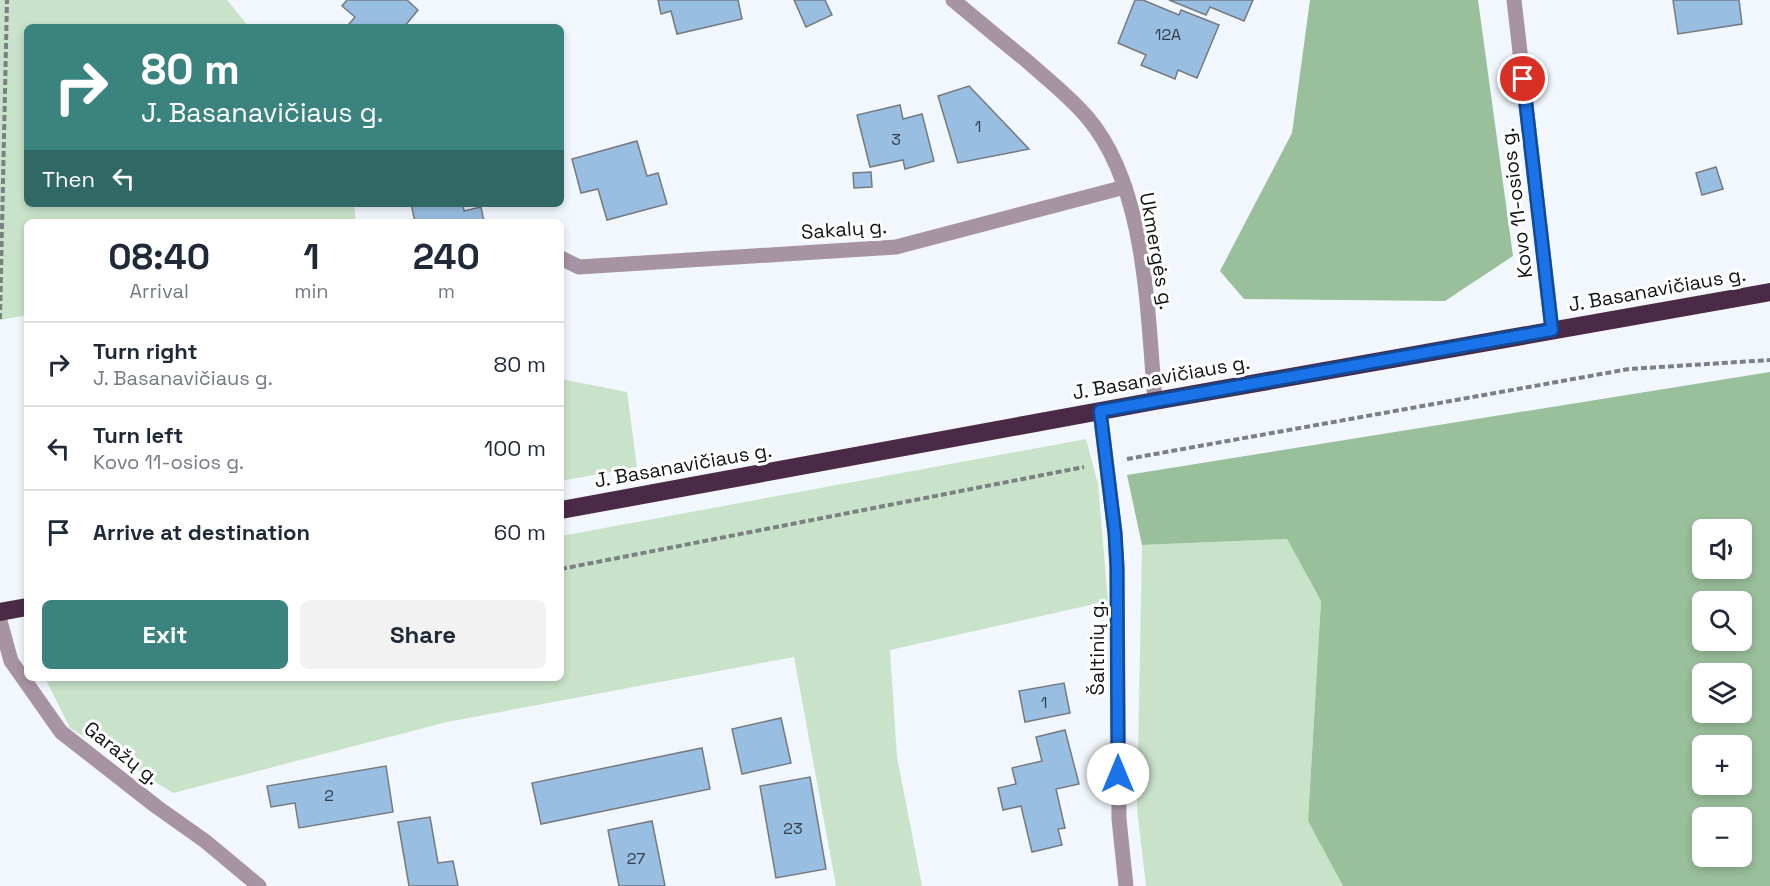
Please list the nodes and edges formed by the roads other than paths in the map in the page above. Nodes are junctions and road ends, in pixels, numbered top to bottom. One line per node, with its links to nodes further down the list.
1 (953, 0): 3 (street, Ukmergės g.)
2 (1514, 0): 6 (street, Kovo 11-osios g.)
3 (1125, 187): 4 (street, Sakalų g.); 7 (street, Ukmergės g.)
4 (564, 260)
5 (1770, 292): 6 (highway, J. Basanavičiaus g.)
6 (1552, 330): 7 (highway, J. Basanavičiaus g.)
7 (1155, 401): 8 (highway, J. Basanavičiaus g.)
8 (1100, 411): 9 (highway, J. Basanavičiaus g.); 16 (street, Šaltinių g.)
9 (564, 509)
10 (24, 608): 11 (highway)
11 (0, 612)
12 (0, 621): 13 (street, Garažų g.)
13 (24, 679)
14 (25, 681): 15 (street, Garažų g.)
15 (259, 886)
16 (1126, 886)

